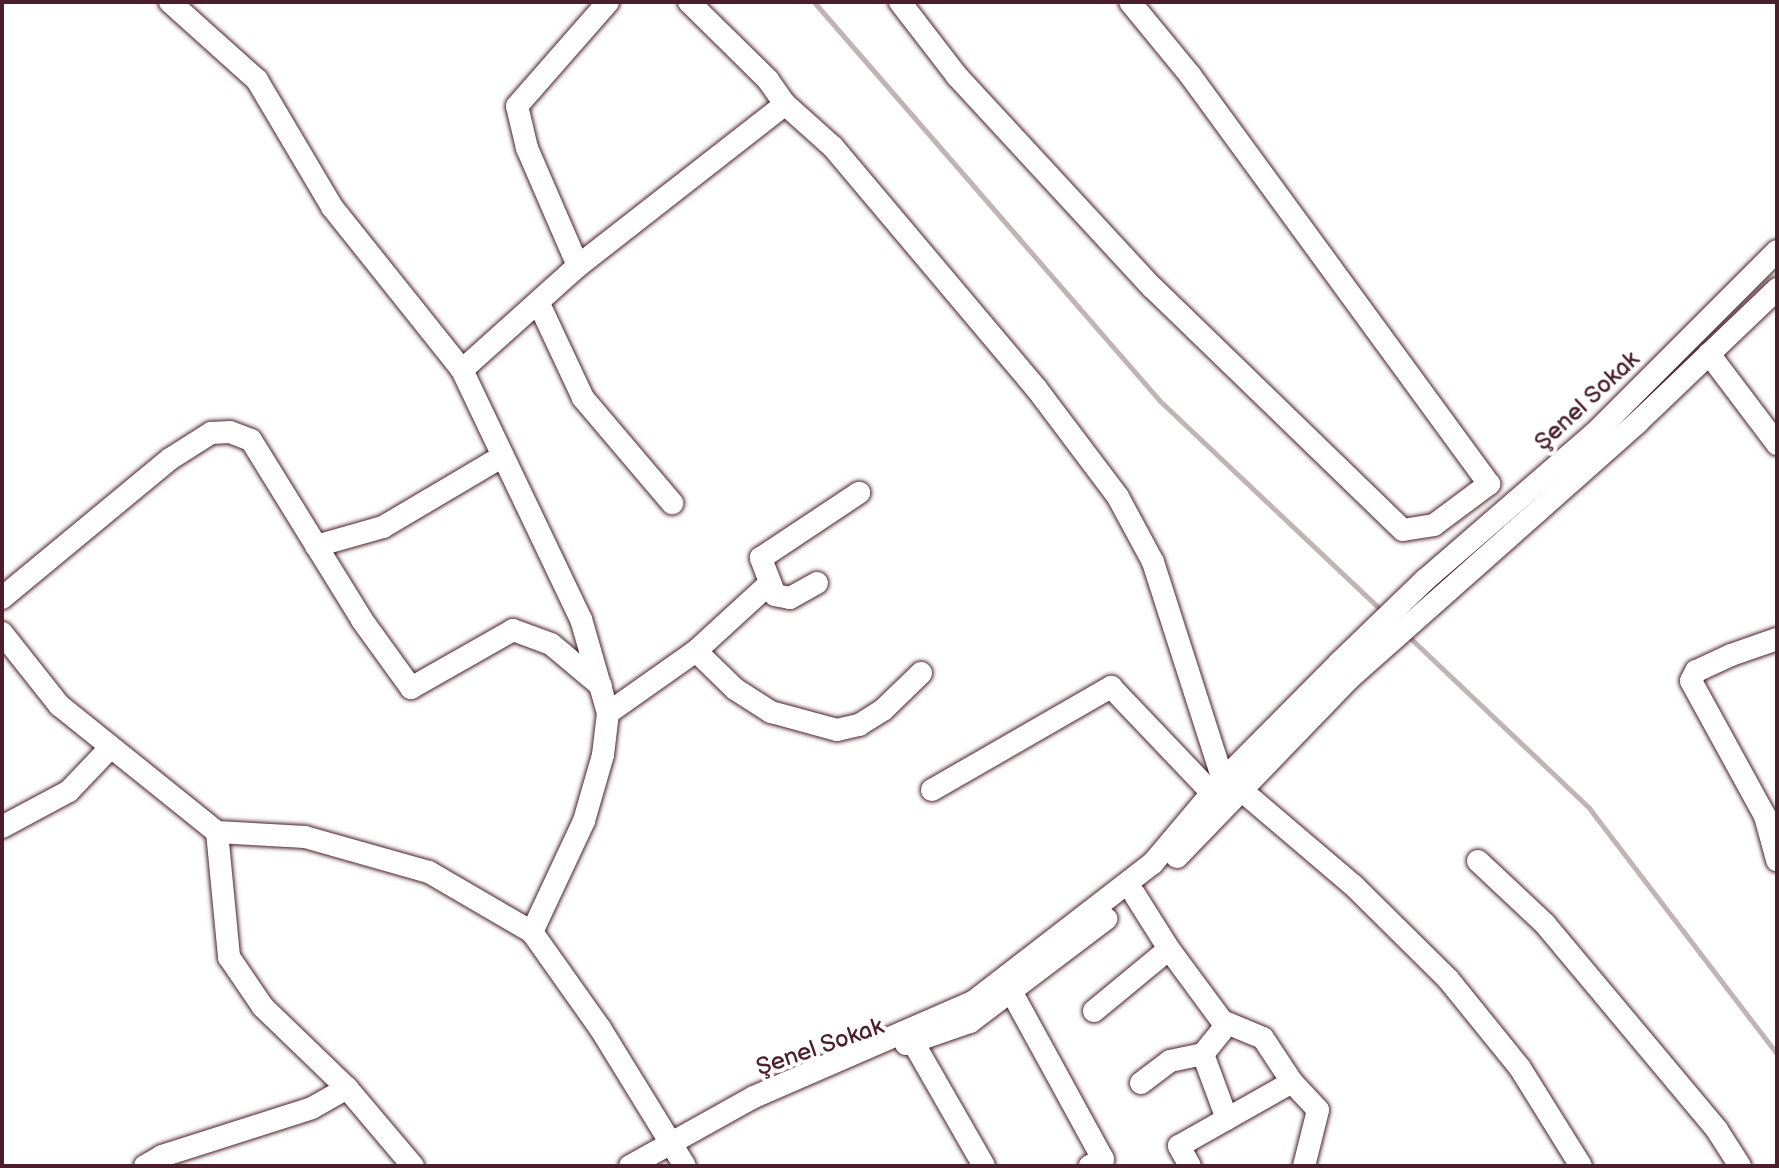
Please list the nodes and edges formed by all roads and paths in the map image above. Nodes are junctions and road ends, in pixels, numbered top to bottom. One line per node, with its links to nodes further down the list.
1 (170, 2): 12 (street)
2 (608, 2): 8 (street)
3 (689, 2): 6 (street)
4 (900, 2): 5 (street)
5 (1130, 2)
6 (785, 104): 8 (street); 29 (street)
7 (1777, 251): 20 (street, Şenel Sokak)
8 (578, 266): 10 (street)
9 (1777, 289): 11 (street, Şenel Sokak)
10 (540, 306): 12 (street); 16 (street)
11 (1709, 354): 13 (street); 20 (street, Şenel Sokak)
12 (462, 370): 14 (street)
13 (1777, 444)
14 (503, 456): 17 (street); 26 (street)
15 (859, 493): 19 (street)
16 (672, 503)
17 (316, 546): 21 (street); 26 (street)
18 (817, 583): 19 (street)
19 (769, 584): 24 (street)
20 (1431, 589): 29 (street, Şenel Sokak)
21 (2, 598)
22 (2, 633): 28 (street)
23 (1777, 639): 33 (street)
24 (696, 651): 25 (street); 27 (street)
25 (921, 673)
26 (601, 686): 27 (street)
27 (608, 713): 36 (street)
28 (109, 749): 31 (street); 32 (street)
29 (1225, 787): 30 (street); 35 (street, Şenel Sokak); 46 (street, Şenel Sokak); 57 (street)
30 (932, 790)
31 (2, 827)
32 (217, 832): 36 (street); 45 (street)
33 (1777, 860)
34 (1478, 861): 58 (street)
35 (1135, 895): 37 (street); 38 (street, Şenel Sokak)
36 (532, 932): 48 (street)
37 (1169, 949): 39 (street); 40 (street)
38 (1011, 991): 41 (street, Şenel Sokak); 54 (street)
39 (1094, 1011)
40 (1227, 1024): 42 (street); 43 (street)
41 (913, 1042): 46 (street, Şenel Sokak); 53 (street)
42 (1203, 1054): 44 (street); 47 (street)
43 (1292, 1082): 47 (street); 56 (street)
44 (1141, 1083)
45 (347, 1088): 49 (street); 50 (street)
46 (754, 1097): 48 (street)
47 (1227, 1119): 55 (street)
48 (669, 1140): 51 (street); 52 (street)
49 (145, 1166)
50 (413, 1166)
51 (630, 1166)
52 (685, 1166)
53 (984, 1166)
54 (1090, 1166)
55 (1190, 1166)
56 (1304, 1166)
57 (1581, 1166)
58 (1740, 1166)

